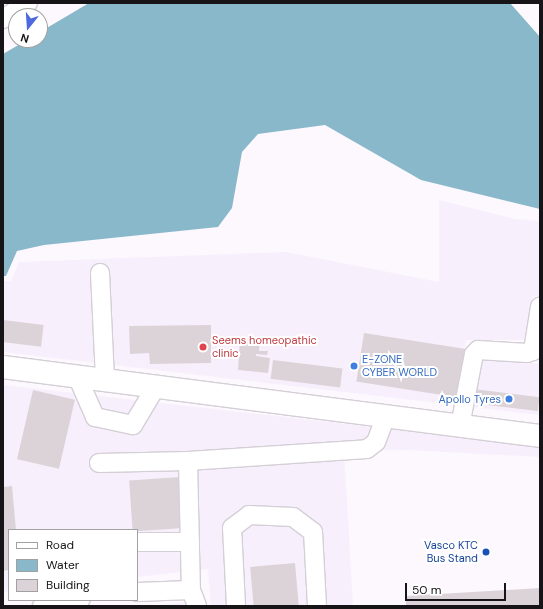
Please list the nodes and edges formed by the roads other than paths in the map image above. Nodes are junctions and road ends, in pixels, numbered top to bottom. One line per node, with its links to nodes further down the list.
1 (28, 3): 2 (street)
2 (3, 19)
3 (100, 273): 7 (street)
4 (540, 307): 10 (street)
5 (3, 367): 6 (main road)
6 (77, 376): 7 (main road); 8 (street)
7 (105, 379): 8 (main road)
8 (157, 385): 9 (main road)
9 (386, 416): 10 (main road); 12 (street)
10 (460, 426): 11 (main road)
11 (540, 436)
12 (188, 461): 13 (street); 15 (street)
13 (99, 463)
14 (139, 542): 15 (street)
15 (190, 542): 17 (street)
16 (138, 592): 17 (street)
17 (194, 598)
18 (74, 601): 19 (street)
19 (42, 606)
20 (236, 606): 21 (street)
21 (317, 606)

